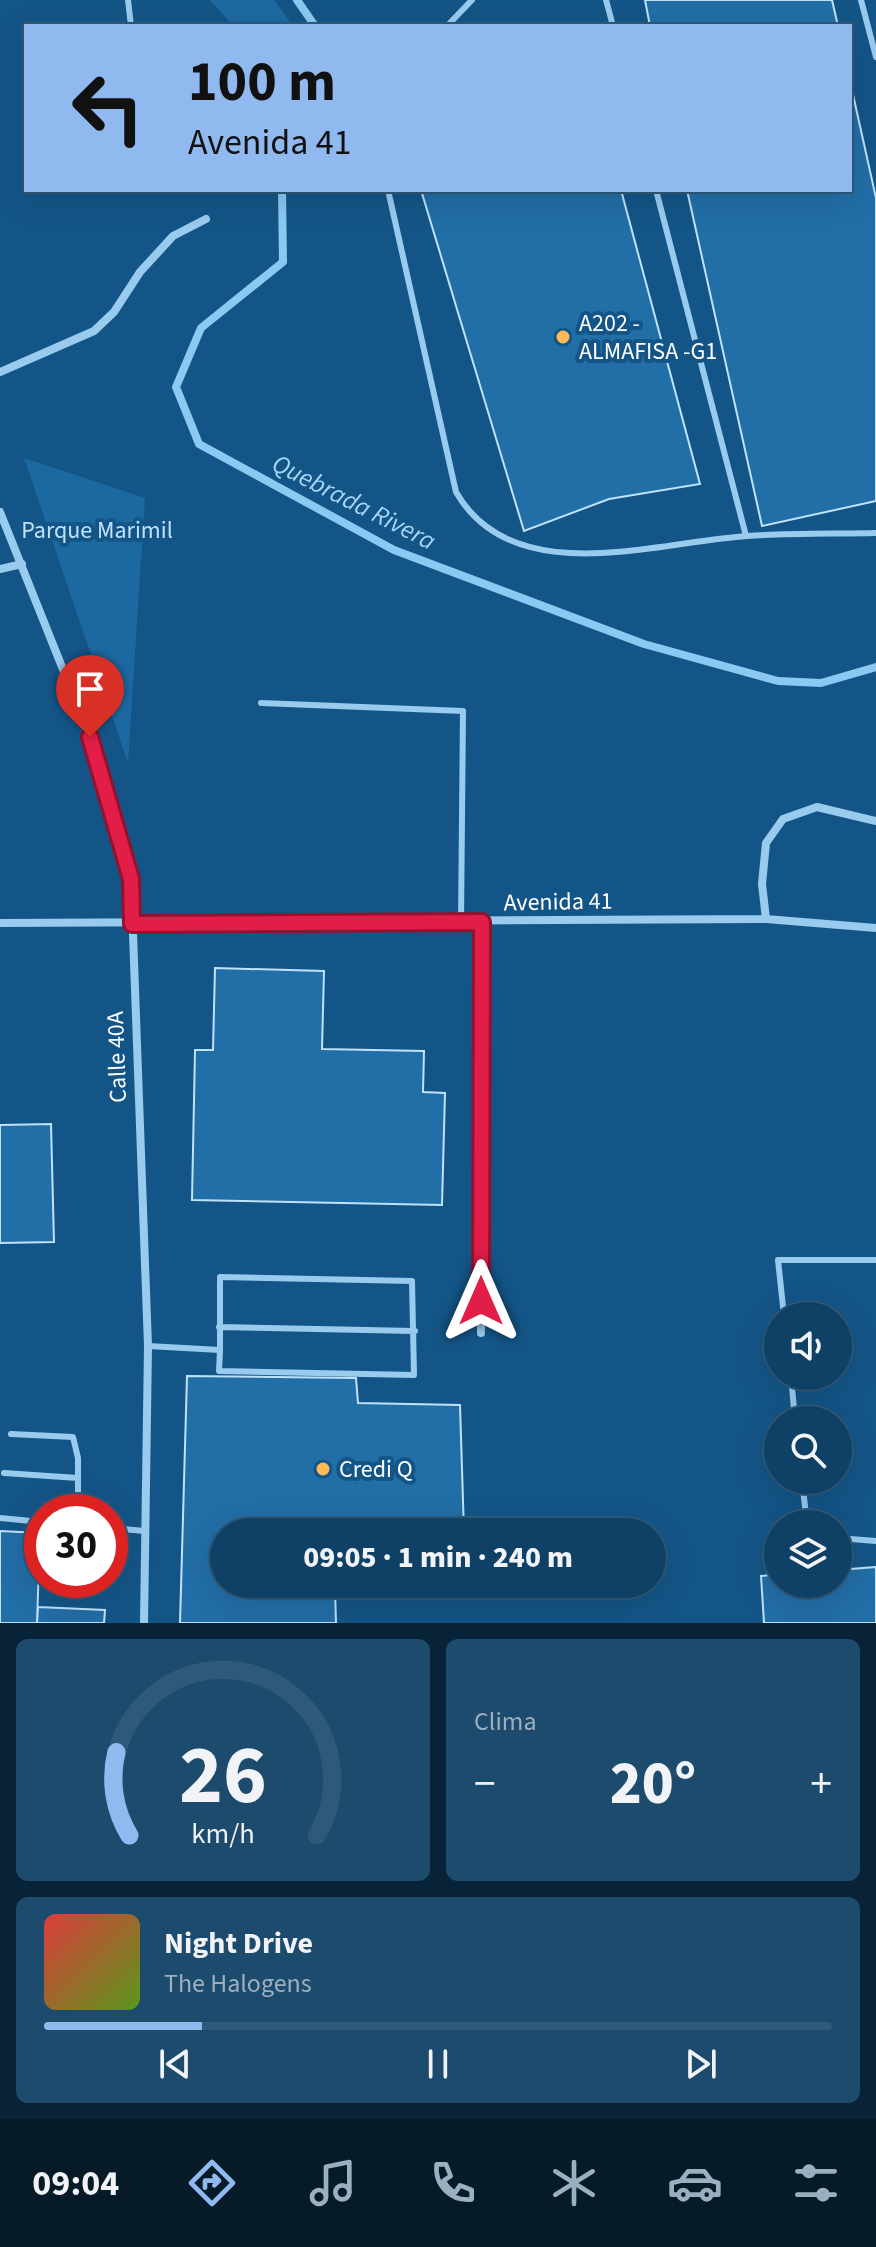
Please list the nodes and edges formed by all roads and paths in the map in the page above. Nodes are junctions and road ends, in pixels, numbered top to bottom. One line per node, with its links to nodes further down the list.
1 (128, 0): 5 (lane)
2 (472, 0): 6 (lane)
3 (606, 0): 7 (lane)
4 (861, 0): 8 (lane)
5 (131, 24)
6 (449, 24)
7 (612, 24)
8 (876, 57)
9 (388, 192): 15 (lane)
10 (657, 192): 15 (lane)
11 (206, 219): 12 (street)
12 (0, 372)
13 (0, 512): 16 (street, Calle 40A)
14 (876, 533): 15 (lane)
15 (746, 536)
16 (22, 564): 17 (street); 24 (street, Calle 40A)
17 (0, 569)
18 (261, 703): 23 (lane)
19 (876, 821): 20 (street)
20 (766, 919): 21 (street, Avenida 41); 25 (street, Avenida 41)
21 (482, 922): 23 (street, Avenida 41); 30 (street)
22 (0, 923): 24 (street, Avenida 41)
23 (461, 923): 24 (street, Avenida 41)
24 (132, 924): 31 (street, Calle 40A)
25 (876, 928)
26 (876, 1260): 27 (lane)
27 (782, 1302)
28 (219, 1327): 29 (lane); 29 (lane); 32 (lane)
29 (415, 1331): 32 (lane)
30 (481, 1333)
31 (148, 1346): 32 (lane); 40 (street, Calle 40A)
32 (220, 1350)
33 (11, 1434): 35 (lane)
34 (4, 1473): 35 (lane)
35 (78, 1478): 36 (lane)
36 (78, 1494)
37 (0, 1518): 38 (lane)
38 (24, 1520)
39 (128, 1530): 40 (lane)
40 (145, 1531): 43 (street, Calle 40A)
41 (852, 1539): 42 (lane)
42 (876, 1541)
43 (144, 1623)

